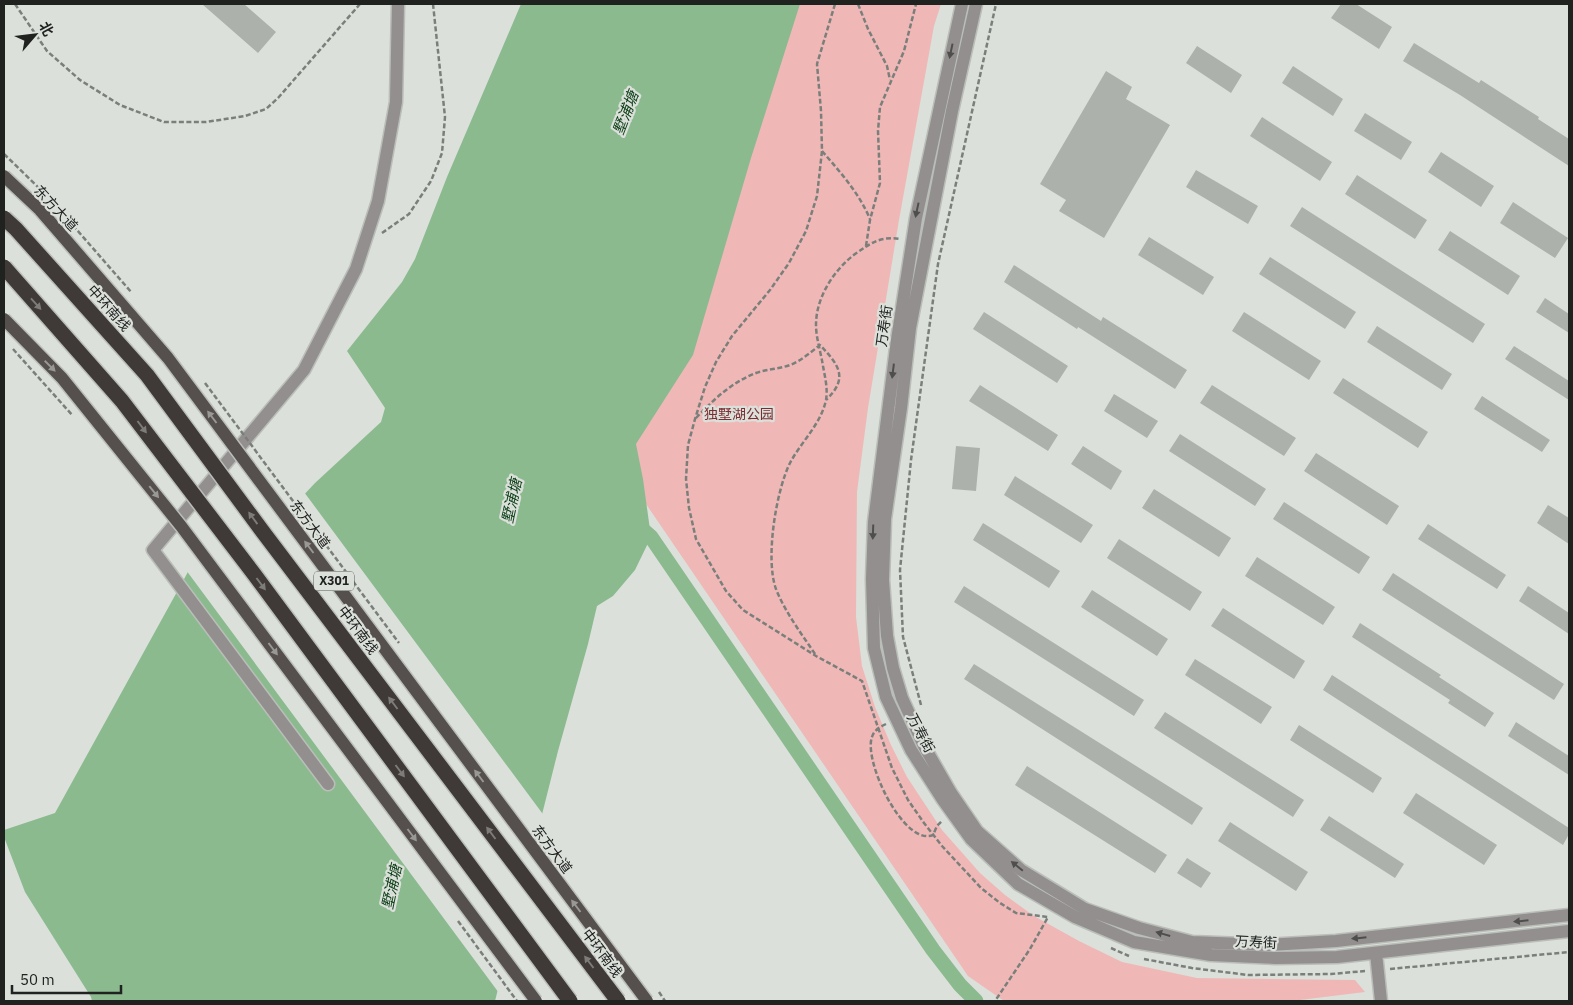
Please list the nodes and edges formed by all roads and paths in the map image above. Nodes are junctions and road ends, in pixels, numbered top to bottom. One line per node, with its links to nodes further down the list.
1 (15, 4): 2 (path)
2 (360, 4)
3 (398, 4): 30 (street)
4 (433, 4): 16 (path)
5 (835, 4): 12 (path)
6 (858, 4): 11 (path)
7 (916, 4): 11 (path)
8 (962, 4): 17 (street, 万寿街, one-way to 17)
9 (976, 4): 35 (street, 万寿街, one-way to 9)
10 (996, 4): 27 (path)
11 (890, 82): 15 (path)
12 (822, 151): 15 (path); 24 (path)
13 (4, 176): 50 (main road, 东方大道 / X301, one-way to 13, bridge)
14 (4, 218): 49 (highway, 中环南线, one-way to 14, bridge)
15 (870, 220): 18 (path)
16 (382, 233)
17 (912, 241): 18 (path); 41 (street, 万寿街, one-way to 41)
18 (866, 246): 21 (path)
19 (4, 267): 48 (highway, one-way to 48, bridge)
20 (4, 319): 47 (main road, one-way to 47, bridge)
21 (820, 345): 23 (path); 23 (path); 24 (path)
22 (11, 347): 25 (path, bridge)
23 (826, 400): 26 (path)
24 (695, 419): 26 (path)
25 (77, 420)
26 (816, 656): 29 (path)
27 (924, 711)
28 (891, 720): 29 (path)
29 (879, 728): 32 (path); 32 (path)
30 (328, 784)
31 (945, 819): 32 (path)
32 (933, 835): 36 (path)
33 (1040, 912): 36 (path)
34 (453, 915): 46 (path, bridge)
35 (1569, 915)
36 (1048, 917): 37 (path); 51 (path)
37 (1055, 921)
38 (1569, 931): 41 (street, 万寿街)
39 (1109, 948): 42 (path)
40 (1569, 952): 44 (path)
41 (1376, 953): 44 (street)
42 (1135, 957)
43 (1144, 959): 44 (path)
44 (1378, 970): 45 (street)
45 (1380, 997)
46 (517, 1001)
47 (536, 1001)
48 (570, 1001)
49 (618, 1001)
50 (647, 1001)
51 (995, 1001)

